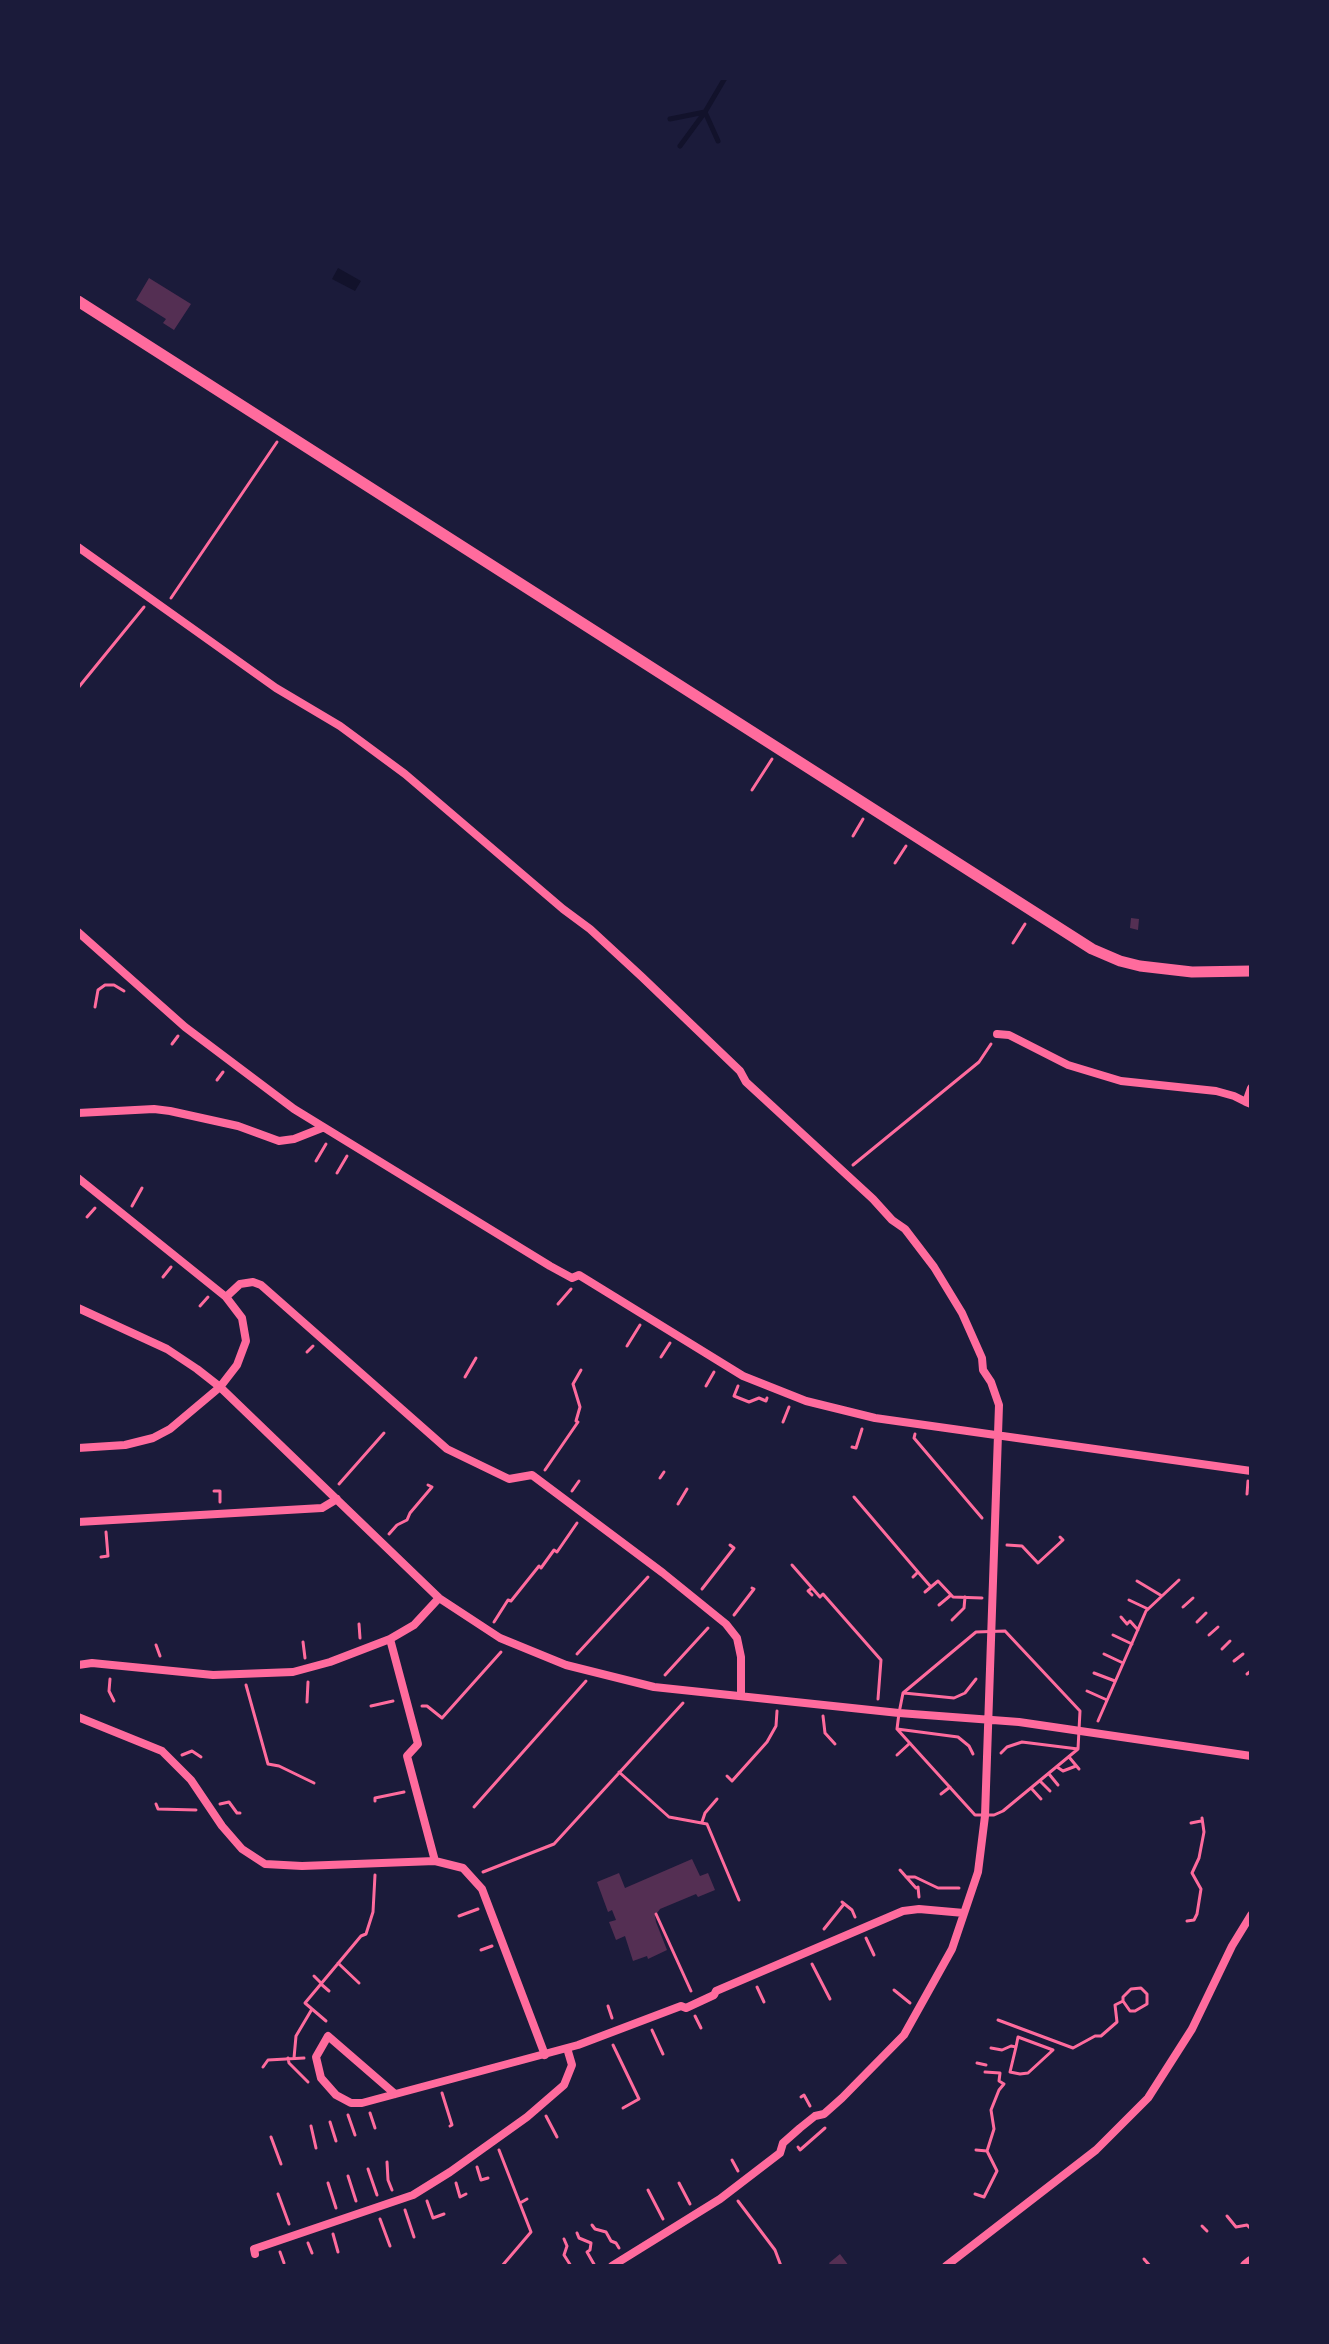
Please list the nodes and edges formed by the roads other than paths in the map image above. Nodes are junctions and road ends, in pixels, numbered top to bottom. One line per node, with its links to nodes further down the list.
1 (78, 301): 4 (street)
2 (78, 547): 14 (street)
3 (78, 932): 9 (street)
4 (1251, 971)
5 (997, 1034): 7 (street)
6 (1251, 1088): 7 (street)
7 (1248, 1103)
8 (78, 1113): 9 (street)
9 (322, 1128): 14 (street)
10 (78, 1178): 11 (street)
11 (226, 1297): 13 (street); 22 (street)
12 (78, 1308): 13 (street)
13 (220, 1387): 15 (street); 17 (street)
14 (998, 1435): 16 (street); 24 (street)
15 (78, 1448)
16 (1251, 1471)
17 (334, 1496): 18 (street); 19 (street)
18 (78, 1522)
19 (439, 1598): 20 (street); 22 (street)
20 (390, 1639): 21 (street); 26 (street)
21 (78, 1665)
22 (741, 1694): 24 (street)
23 (78, 1717): 26 (street)
24 (990, 1720): 25 (street); 27 (street)
25 (1251, 1756)
26 (435, 1861): 30 (street)
27 (964, 1913): 29 (street); 34 (street)
28 (1251, 1915): 35 (street)
29 (567, 2048): 30 (street); 32 (street)
30 (545, 2055): 31 (street)
31 (395, 2094): 31 (street)
32 (255, 2254)
33 (1251, 2262): 36 (main road)
34 (612, 2266)
35 (946, 2266)
36 (1246, 2266)

